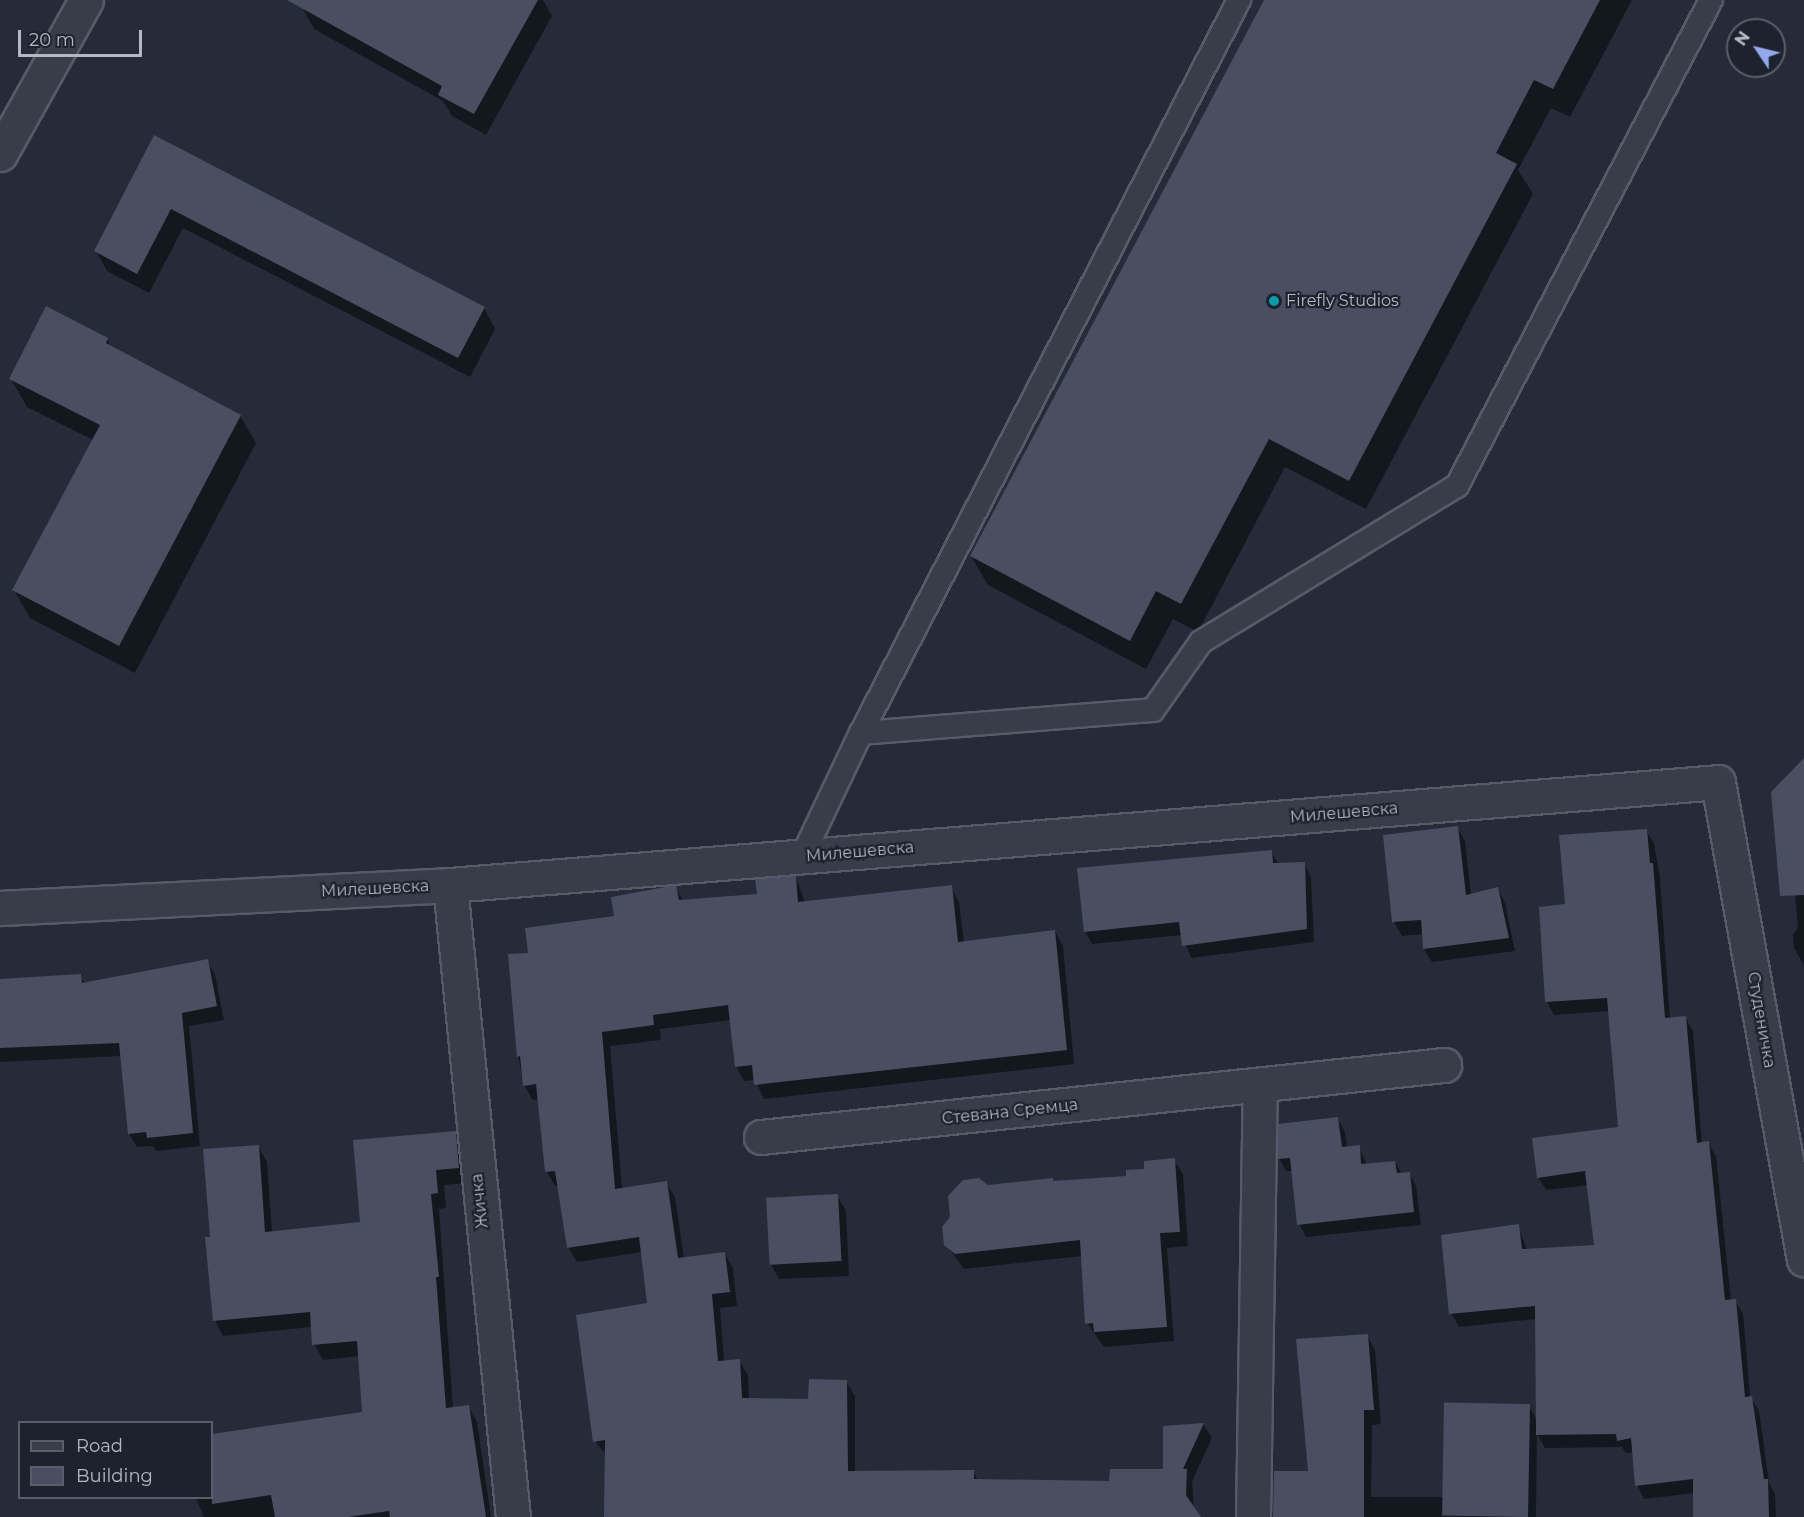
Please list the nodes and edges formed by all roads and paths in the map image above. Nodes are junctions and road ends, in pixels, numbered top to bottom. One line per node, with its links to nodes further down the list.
1 (86, 0): 4 (street)
2 (1239, 0): 5 (lane)
3 (1711, 0): 5 (lane)
4 (0, 154)
5 (861, 733): 7 (lane)
6 (1718, 782): 7 (street, Милешевска); 13 (street, Студеничка)
7 (802, 857): 8 (street, Милешевска)
8 (450, 885): 9 (street, Милешевска); 14 (street, Жичка)
9 (0, 908)
10 (1443, 1065): 11 (street, Стевана Сремца)
11 (1260, 1087): 12 (street, Стевана Сремца); 15 (street)
12 (761, 1137)
13 (1804, 1259)
14 (513, 1517)
15 (1253, 1517)

